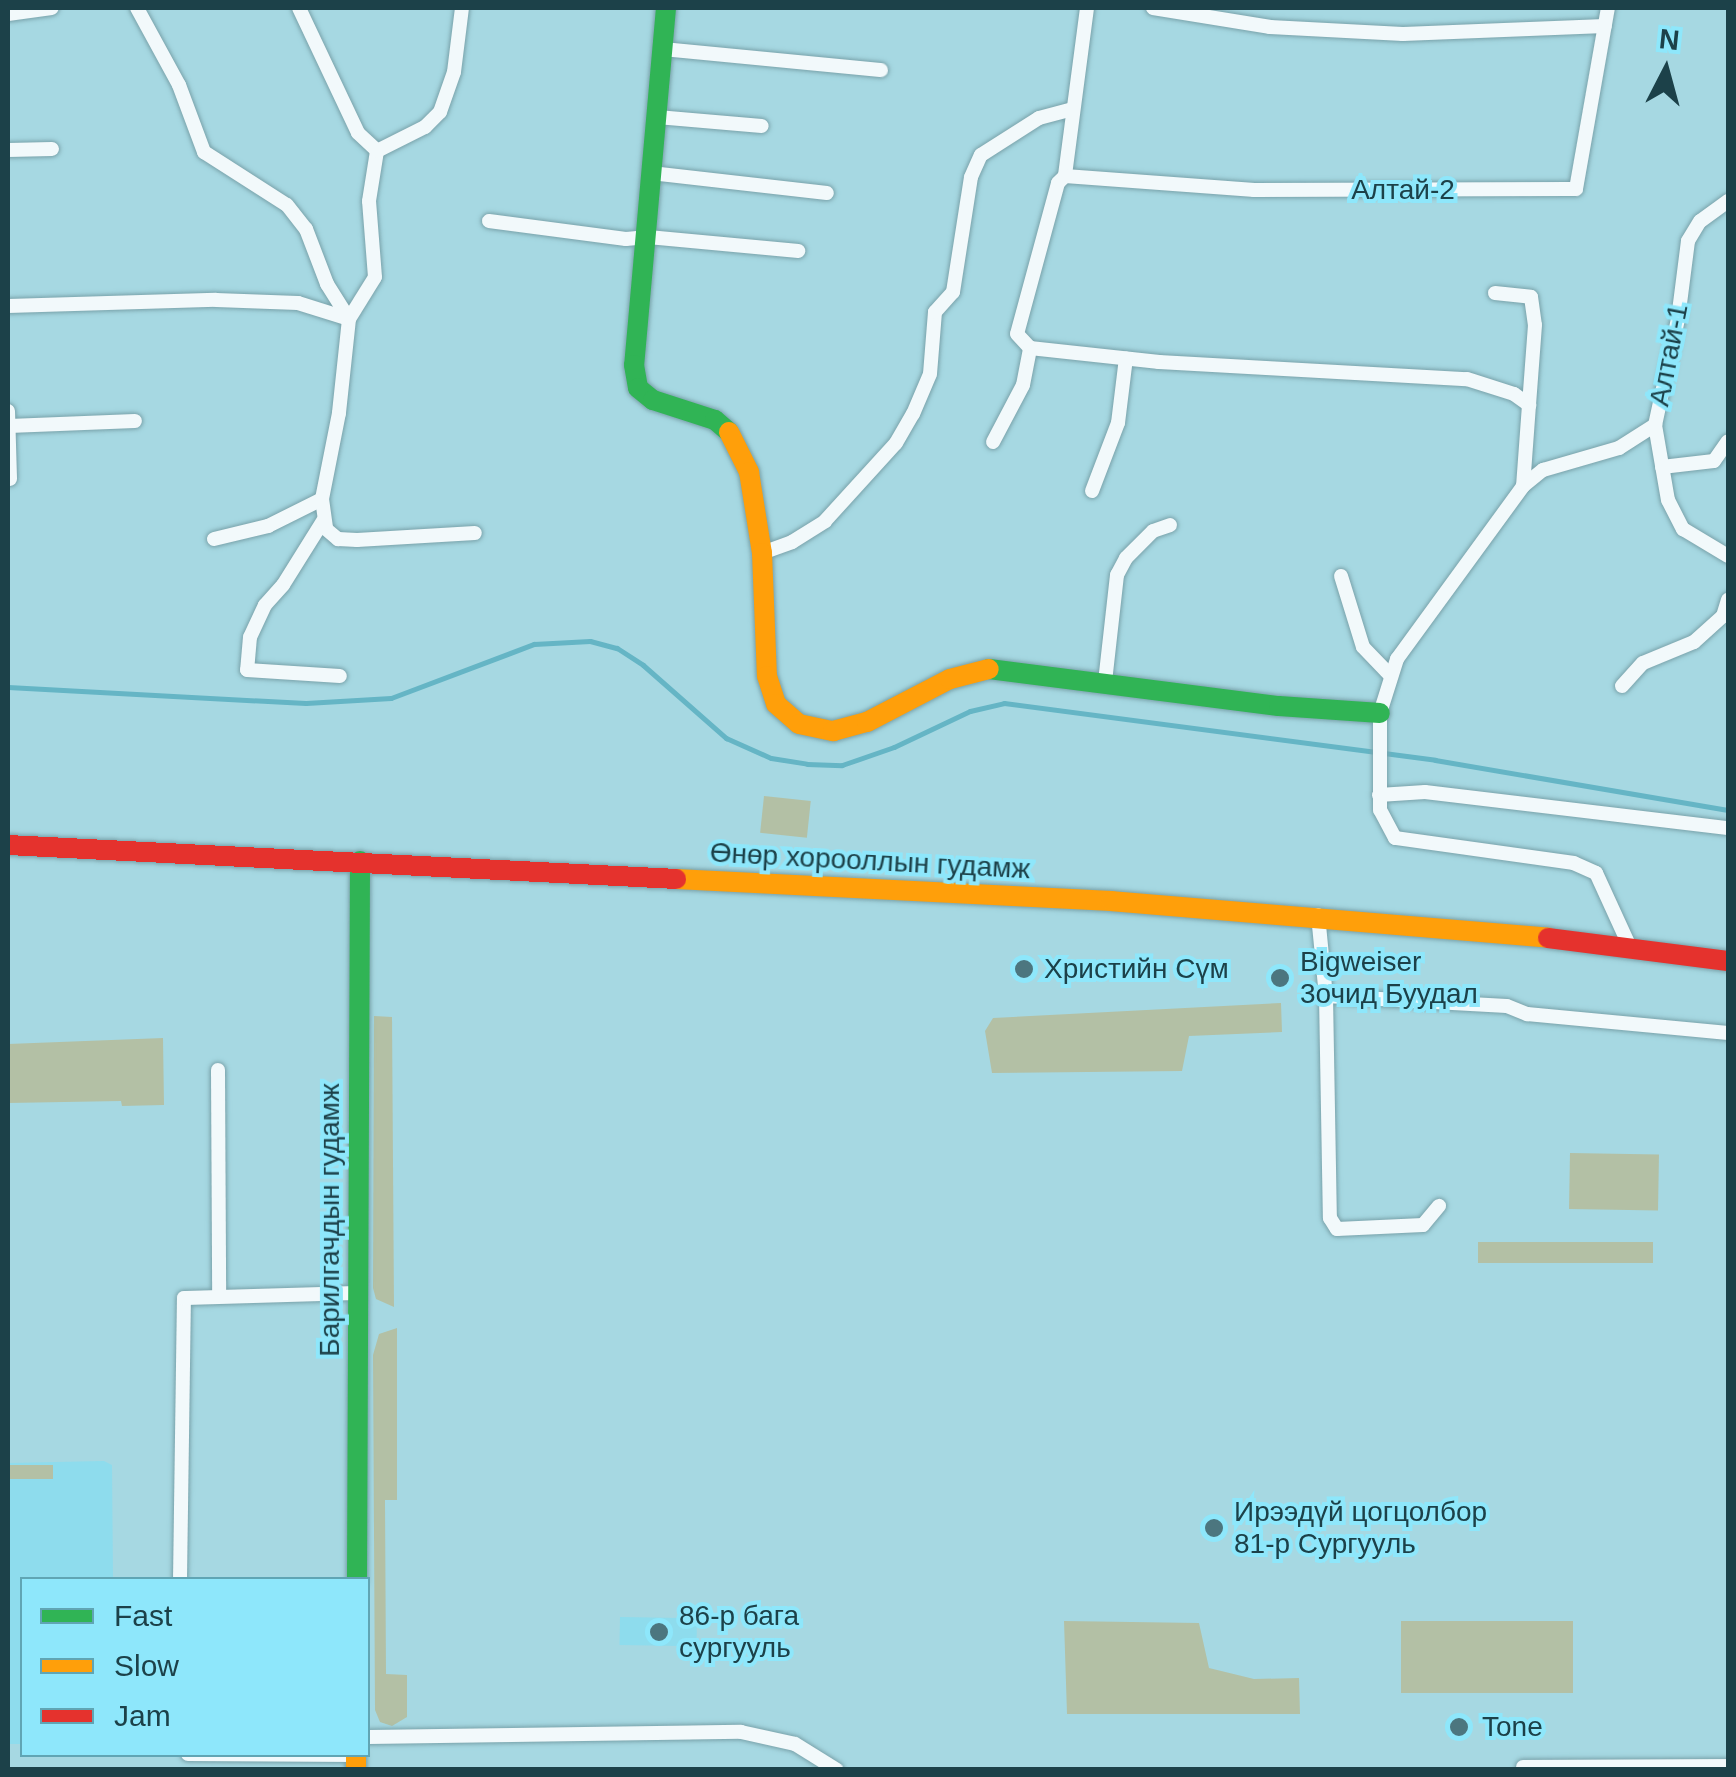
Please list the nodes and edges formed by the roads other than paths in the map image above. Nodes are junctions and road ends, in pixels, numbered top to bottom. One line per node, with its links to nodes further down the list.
1 (52, 8): 9 (street)
2 (137, 8): 28 (street)
3 (300, 8): 18 (street)
4 (462, 8): 18 (street)
5 (666, 8): 11 (street)
6 (1087, 8): 13 (street)
7 (1153, 8): 10 (street)
8 (1608, 8): 10 (street, Алтай-2)
9 (8, 14)
10 (1605, 26): 20 (street, Алтай-2)
11 (662, 49): 12 (street); 14 (street)
12 (881, 70)
13 (1073, 109): 20 (street); 47 (street)
14 (657, 117): 15 (street); 19 (street)
15 (762, 126)
16 (52, 149): 17 (street)
17 (8, 150)
18 (377, 152): 28 (street)
19 (651, 173): 21 (street); 24 (street)
20 (1065, 176): 29 (street)
21 (827, 193)
22 (1728, 201): 34 (street, Алтай-1)
23 (490, 222): 24 (street)
24 (648, 236): 25 (street); 47 (street)
25 (798, 250)
26 (1494, 293): 31 (street)
27 (8, 306): 28 (street)
28 (349, 318): 42 (street)
29 (1030, 348): 30 (street); 37 (street)
30 (1126, 358): 31 (street); 41 (street)
31 (1529, 405): 40 (street)
32 (8, 411): 35 (street)
33 (135, 421): 35 (street)
34 (1655, 425): 38 (street, Алтай-1); 40 (street)
35 (8, 426): 39 (street)
36 (1728, 440): 38 (street)
37 (993, 442)
38 (1662, 467): 48 (street, Алтай-1)
39 (10, 479)
40 (1522, 486): 51 (street)
41 (1092, 492)
42 (322, 499): 43 (street); 46 (street)
43 (322, 521): 45 (street); 52 (street)
44 (1170, 525): 53 (street)
45 (474, 534)
46 (214, 539)
47 (762, 552): 53 (street)
48 (1728, 556)
49 (1342, 576): 51 (street)
50 (1728, 600): 54 (street)
51 (1390, 674): 55 (street)
52 (340, 676)
53 (1105, 682): 55 (street)
54 (1622, 686)
55 (1380, 713): 56 (street)
56 (1379, 791): 57 (street); 61 (street)
57 (1728, 828)
58 (8, 845): 59 (street, Өнөр хорооллын гудамж)
59 (360, 860): 60 (street, Өнөр хорооллын гудамж); 67 (street, Барилгачдын гудамж)
60 (1318, 916): 61 (street, Өнөр хорооллын гудамж); 63 (street)
61 (1628, 944): 62 (street, Өнөр хорооллын гудамж)
62 (1728, 961)
63 (1326, 996): 64 (street); 66 (street)
64 (1728, 1033)
65 (218, 1070): 68 (street)
66 (1440, 1206)
67 (357, 1293): 68 (street); 70 (street, Барилгачдын гудамж)
68 (219, 1294): 69 (street)
69 (180, 1577)
70 (357, 1577)
71 (370, 1737): 74 (street)
72 (1728, 1766): 73 (street)
73 (1523, 1767)
74 (837, 1770)

